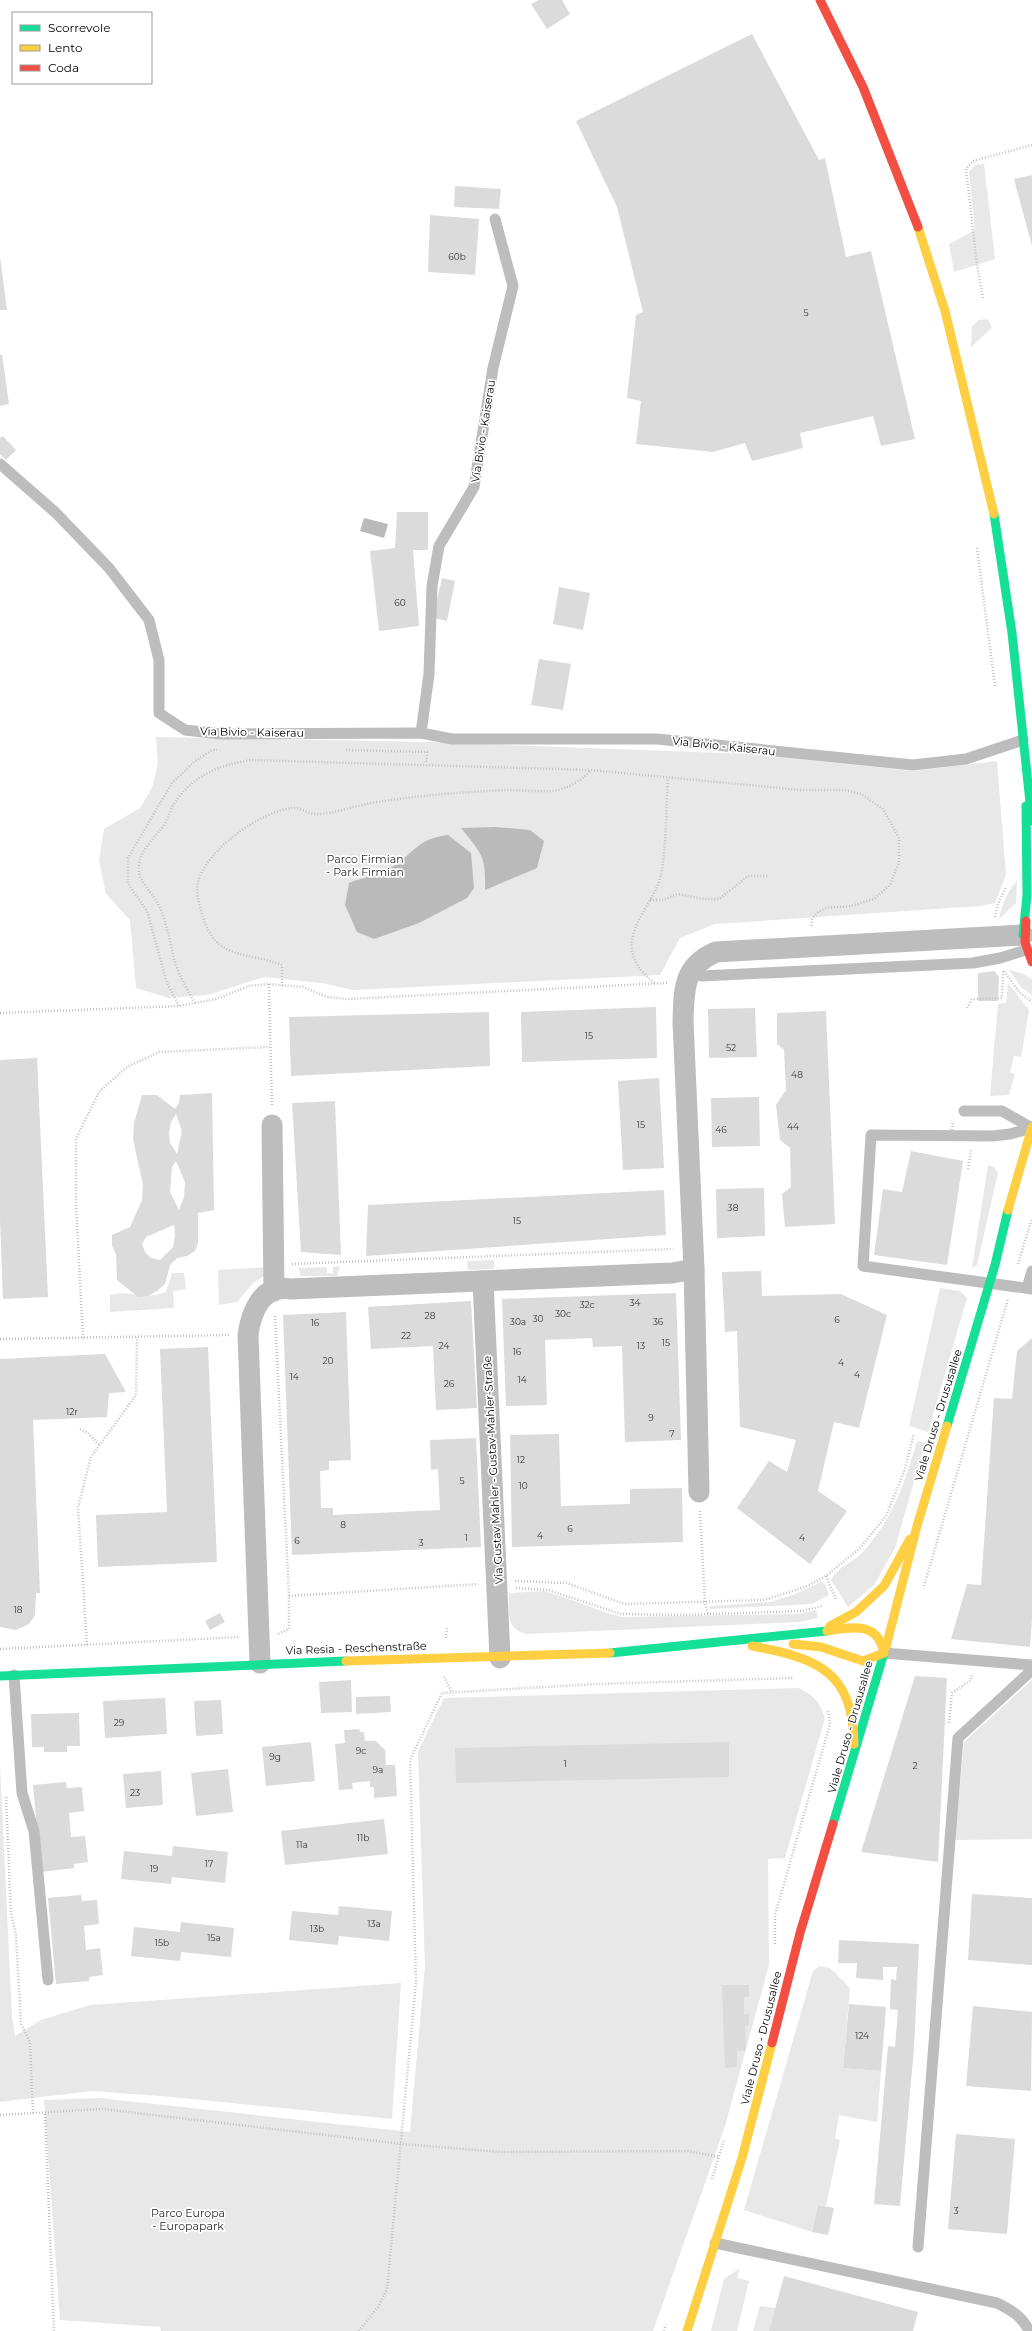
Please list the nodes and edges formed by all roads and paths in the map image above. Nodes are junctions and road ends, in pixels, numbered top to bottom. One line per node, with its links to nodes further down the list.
1 (820, 0): 9 (main road)
2 (1032, 145): 4 (path)
3 (495, 219): 8 (lane, Via Bivio - Kaiserau)
4 (983, 298)
5 (0, 464): 8 (lane, Via Bivio - Kaiserau)
6 (976, 541): 7 (path)
7 (996, 694)
8 (421, 733): 9 (lane, Via Bivio - Kaiserau)
9 (1023, 740): 15 (main road)
10 (219, 749): 30 (path)
11 (342, 750): 12 (path)
12 (426, 763): 13 (path); 29 (path)
13 (591, 770): 14 (path); 27 (path)
14 (668, 778): 19 (path); 22 (path)
15 (1027, 787): 16 (main road); 23 (main road)
16 (1032, 821)
17 (768, 876): 19 (path)
18 (1008, 883): 21 (path)
19 (650, 900): 26 (path)
20 (1032, 905): 23 (main road)
21 (994, 921)
22 (811, 927)
23 (1025, 942): 24 (main road); 25 (street)
24 (1032, 962)
25 (688, 978): 26 (path); 44 (street)
26 (654, 983): 27 (path)
27 (282, 986): 29 (path)
28 (1032, 1002): 31 (path)
29 (195, 1003): 30 (path)
30 (179, 1006): 32 (path)
31 (967, 1008)
32 (0, 1013)
33 (270, 1047): 53 (path)
34 (964, 1111): 37 (lane)
35 (953, 1121): 38 (path, bridge)
36 (272, 1125): 50 (street)
37 (1032, 1128): 47 (main road, Viale Druso - Drususallee); 47 (lane)
38 (951, 1139)
39 (1032, 1218): 41 (path)
40 (674, 1249): 43 (path)
41 (1021, 1254): 42 (path); 48 (path)
42 (1026, 1255)
43 (288, 1264)
44 (694, 1268): 46 (street); 58 (street)
45 (1032, 1270): 49 (lane)
46 (483, 1281): 50 (street); 61 (street, Via Gustav Mahler - Gustav-Mahler-Straße)
47 (989, 1284): 48 (lane); 59 (main road, Viale Druso - Drususallee)
48 (1012, 1287): 49 (lane); 62 (path)
49 (1030, 1288)
50 (274, 1291): 51 (street)
51 (248, 1335): 52 (path); 76 (street)
52 (137, 1337): 53 (path); 57 (path)
53 (84, 1338): 54 (path)
54 (0, 1339)
55 (80, 1429): 57 (path)
56 (914, 1434): 60 (path)
57 (99, 1445): 73 (path)
58 (699, 1492): 65 (path)
59 (917, 1526): 69 (main road); 74 (main road, Viale Druso - Drususallee)
60 (826, 1576): 64 (path); 65 (path)
61 (499, 1582): 63 (path); 65 (path); 67 (path); 75 (street, Via Gustav Mahler - Gustav-Mahler-Straße)
62 (924, 1589)
63 (289, 1596)
64 (831, 1602)
65 (705, 1603): 67 (path)
66 (826, 1604): 67 (path)
67 (708, 1614)
68 (447, 1627): 70 (path)
69 (798, 1635): 71 (main road, Via Resia - Reschenstraße); 74 (main road, Via Resia - Reschenstraße)
70 (446, 1639)
71 (713, 1642): 72 (main road, Via Resia - Reschenstraße); 75 (main road, Via Resia - Reschenstraße)
72 (733, 1643): 74 (main road, Via Resia - Reschenstraße); 85 (main road)
73 (87, 1645)
74 (885, 1650): 77 (lane); 85 (main road, Viale Druso - Drususallee)
75 (500, 1658): 76 (main road, Via Resia - Reschenstraße)
76 (260, 1663): 79 (main road, Via Resia - Reschenstraße)
77 (1032, 1664)
78 (1032, 1670): 97 (lane)
79 (14, 1675): 80 (main road, Via Resia - Reschenstraße); 88 (lane)
80 (0, 1676)
81 (796, 1678): 93 (path)
82 (971, 1680): 84 (path)
83 (826, 1703): 87 (path)
84 (949, 1723)
85 (853, 1759): 96 (main road, Viale Druso - Drususallee)
86 (6, 1795): 89 (path)
87 (775, 1915)
88 (48, 1980)
89 (33, 2114): 90 (path); 91 (path)
90 (45, 2114): 93 (path); 99 (path)
91 (0, 2115)
92 (725, 2135): 94 (path)
93 (402, 2144): 94 (path); 100 (path)
94 (719, 2157): 95 (path)
95 (712, 2180)
96 (715, 2243): 102 (main road, Viale Druso - Drususallee); 103 (lane)
97 (918, 2247)
98 (666, 2323): 101 (path)
99 (54, 2331)
100 (358, 2331)
101 (664, 2331)
102 (687, 2331)
103 (1029, 2331)

